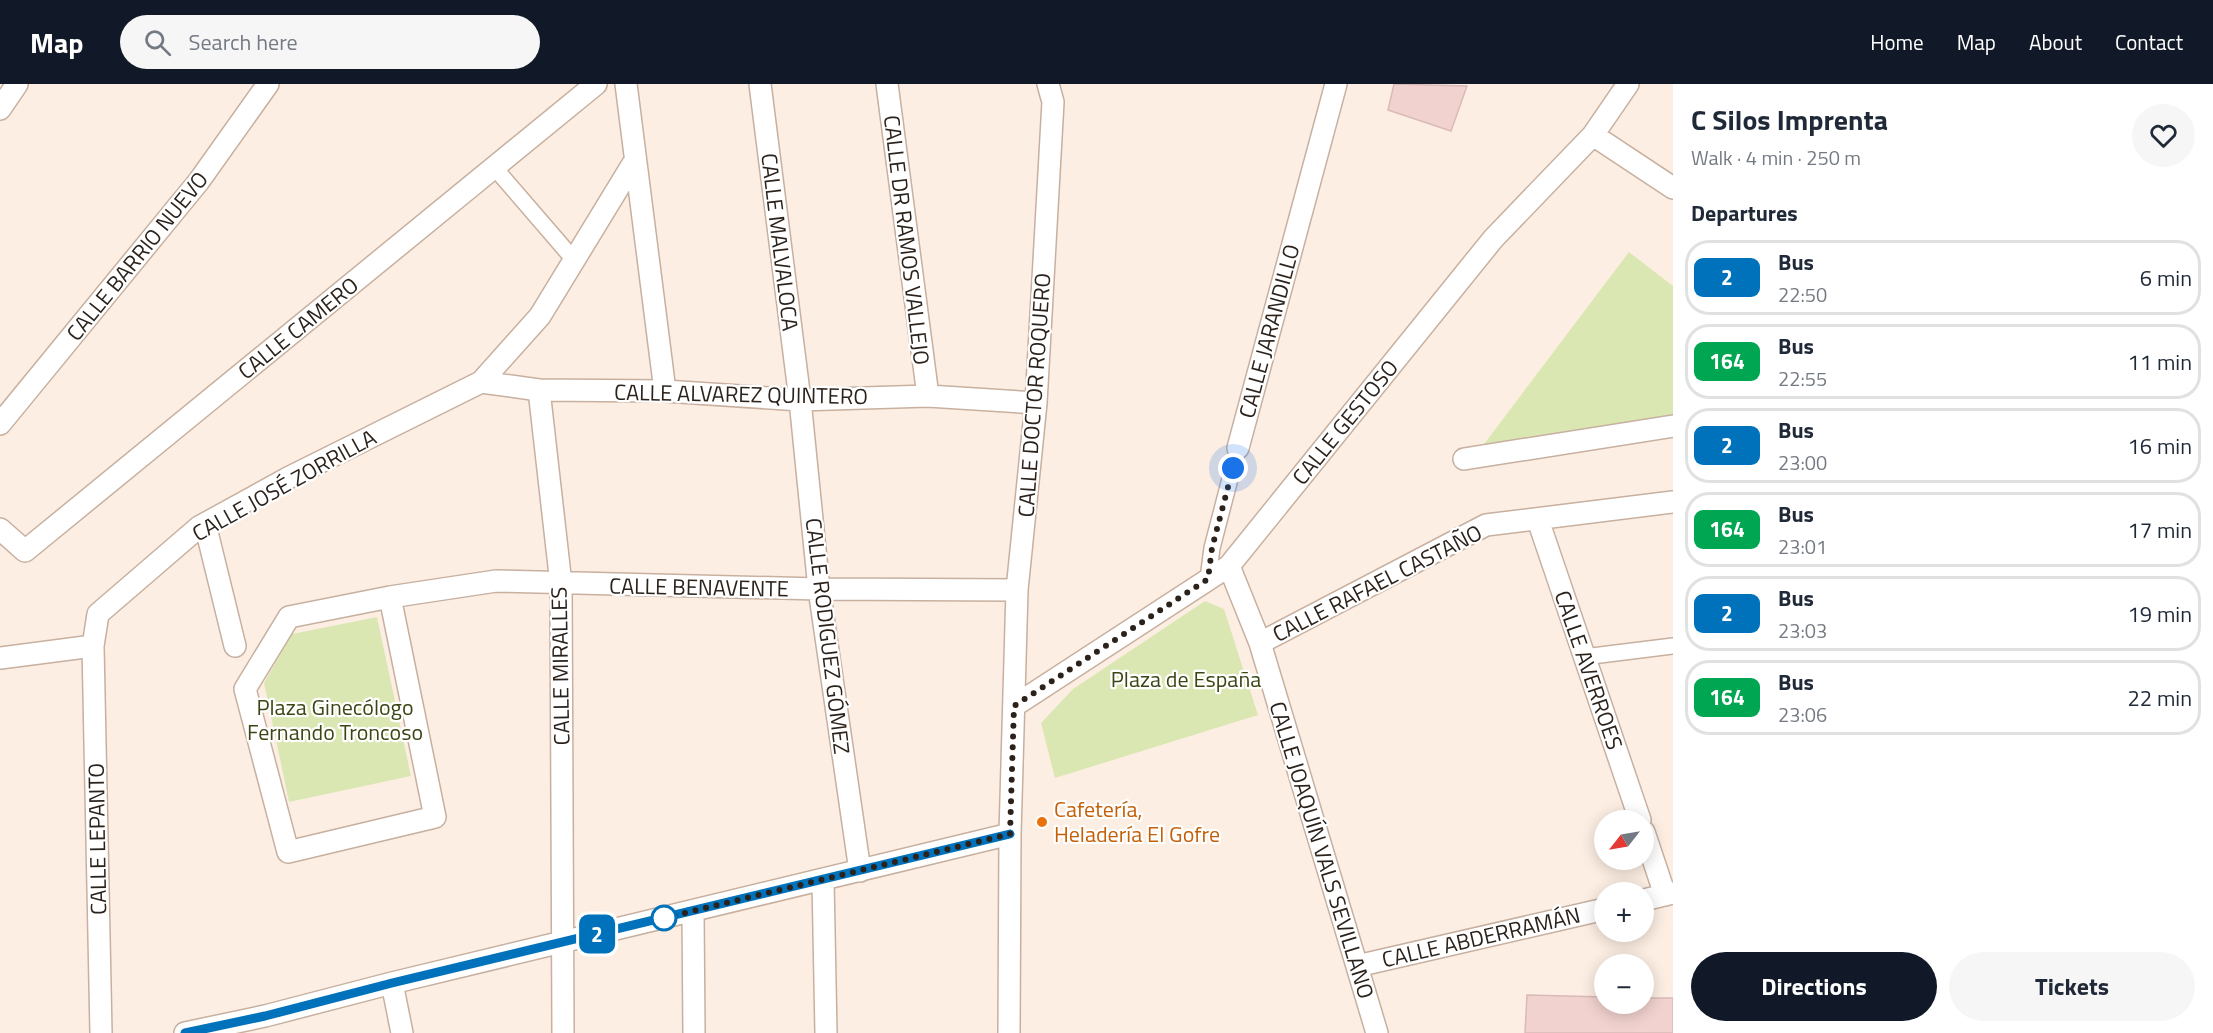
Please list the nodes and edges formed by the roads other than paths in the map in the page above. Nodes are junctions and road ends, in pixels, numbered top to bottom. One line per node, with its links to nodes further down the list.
1 (17, 84): 10 (street)
2 (268, 84): 22 (street, CALLE BARRIO NUEVO)
3 (596, 84): 13 (street, CALLE CAMERO)
4 (626, 84): 12 (street)
5 (760, 84): 20 (street, CALLE MALVALOCA)
6 (887, 84): 19 (street, CALLE DR RAMOS VALLEJO)
7 (1048, 84): 21 (street, CALLE DOCTOR ROQUERO)
8 (1336, 84): 24 (street, CALLE JARANDILLO)
9 (1628, 84): 11 (street, CALLE GESTOSO)
10 (0, 109)
11 (1593, 135): 14 (street); 30 (street, CALLE GESTOSO)
12 (634, 162): 15 (street); 18 (street)
13 (494, 167): 15 (street); 29 (street, CALLE CAMERO)
14 (1673, 188)
15 (574, 261): 16 (street)
16 (481, 382): 17 (street, CALLE ALVAREZ QUINTERO); 28 (street, CALLE JOSÉ ZORRILLA)
17 (539, 390): 18 (street, CALLE ALVAREZ QUINTERO); 32 (street, CALLE MIRALLES)
18 (665, 391): 20 (street, CALLE ALVAREZ QUINTERO)
19 (928, 396): 20 (street, CALLE ALVAREZ QUINTERO); 21 (street, CALLE ALVAREZ QUINTERO)
20 (800, 400): 33 (street, CALLE RODIGUEZ GÓMEZ)
21 (1036, 403): 34 (street, CALLE DOCTOR ROQUERO)
22 (0, 424)
23 (1673, 426): 25 (street)
24 (1238, 448): 31 (street, CALLE JARANDILLO)
25 (1464, 459)
26 (1673, 502): 27 (street, CALLE RAFAEL CASTAÑO)
27 (1538, 520): 36 (street, CALLE RAFAEL CASTAÑO); 40 (street, CALLE AVERROES)
28 (205, 524): 38 (street, CALLE JOSÉ ZORRILLA); 39 (street)
29 (0, 530)
30 (1229, 566): 31 (street, CALLE GESTOSO); 36 (street, CALLE JOAQUÍN VALS SEVILLANO)
31 (1208, 579): 42 (street, CALLE GESTOSO)
32 (561, 584): 33 (street, CALLE BENAVENTE); 35 (street, CALLE BENAVENTE); 52 (street, CALLE MIRALLES)
33 (819, 589): 34 (street, CALLE BENAVENTE); 46 (street, CALLE RODIGUEZ GÓMEZ)
34 (1017, 590): 42 (street, CALLE DOCTOR ROQUERO)
35 (390, 597): 35 (street, CALLE BENAVENTE)
36 (1260, 643): 53 (street, CALLE JOAQUÍN VALS SEVILLANO)
37 (1673, 645): 40 (street)
38 (93, 646): 41 (street); 56 (street, CALLE LEPANTO)
39 (235, 646)
40 (1584, 657): 43 (street, CALLE AVERROES)
41 (0, 658)
42 (1014, 706): 44 (street, CALLE DOCTOR ROQUERO)
43 (1637, 810)
44 (1010, 834): 46 (street); 62 (street, CALLE DOCTOR ROQUERO)
45 (1654, 857): 48 (street)
46 (860, 871): 47 (street)
47 (823, 880): 50 (street); 61 (street)
48 (1669, 894): 49 (street)
49 (1654, 898)
50 (693, 912): 52 (street); 60 (street)
51 (1594, 912): 53 (street, CALLE ABDERRAMÁN)
52 (562, 942): 54 (street); 59 (street, CALLE MIRALLES)
53 (1357, 966): 63 (street, CALLE JOAQUÍN VALS SEVILLANO)
54 (392, 983): 55 (street); 58 (street)
55 (267, 1025): 57 (street)
56 (101, 1033)
57 (185, 1033)
58 (402, 1033)
59 (563, 1033)
60 (694, 1033)
61 (826, 1033)
62 (1009, 1033)
63 (1377, 1033)

